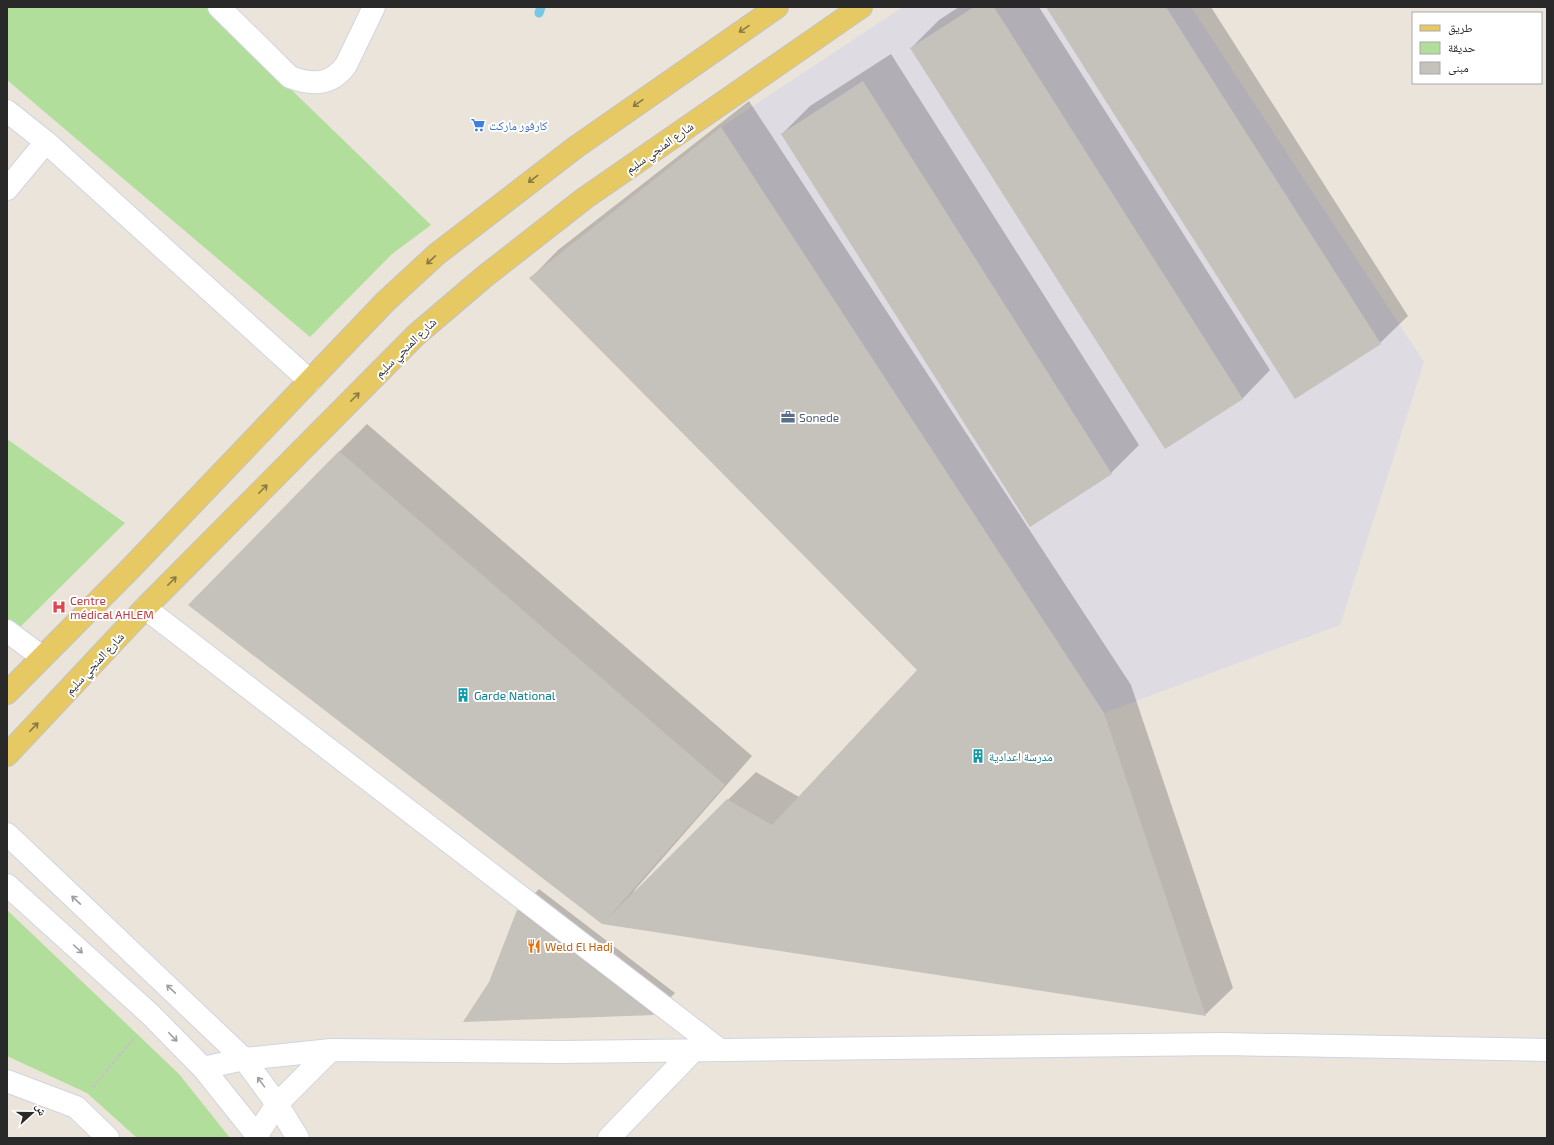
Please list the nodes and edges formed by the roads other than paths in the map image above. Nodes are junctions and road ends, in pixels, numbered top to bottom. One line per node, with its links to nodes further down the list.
1 (218, 7): 2 (street)
2 (374, 7)
3 (777, 7): 8 (main road, one-way to 8)
4 (861, 7): 9 (main road, شارع المنجي سليم, one-way to 4)
5 (7, 111): 6 (street)
6 (46, 142): 7 (street); 8 (street)
7 (7, 189)
8 (310, 381): 11 (main road)
9 (145, 608): 13 (main road, شارع المنجي سليم, one-way to 9); 18 (street)
10 (7, 631): 11 (street)
11 (42, 657): 12 (main road)
12 (7, 693)
13 (7, 755)
14 (7, 834): 20 (street, one-way to 14)
15 (7, 885): 21 (street, one-way to 21)
16 (331, 1050): 17 (street); 20 (street); 23 (street)
17 (694, 1050): 18 (street); 27 (street)
18 (720, 1050): 19 (street)
19 (1547, 1050)
20 (244, 1059): 21 (street); 23 (street, one-way to 20)
21 (203, 1068): 24 (street)
22 (7, 1081): 25 (street)
23 (277, 1104): 24 (street); 26 (street)
24 (258, 1136)
25 (108, 1138)
26 (298, 1138)
27 (609, 1138)

